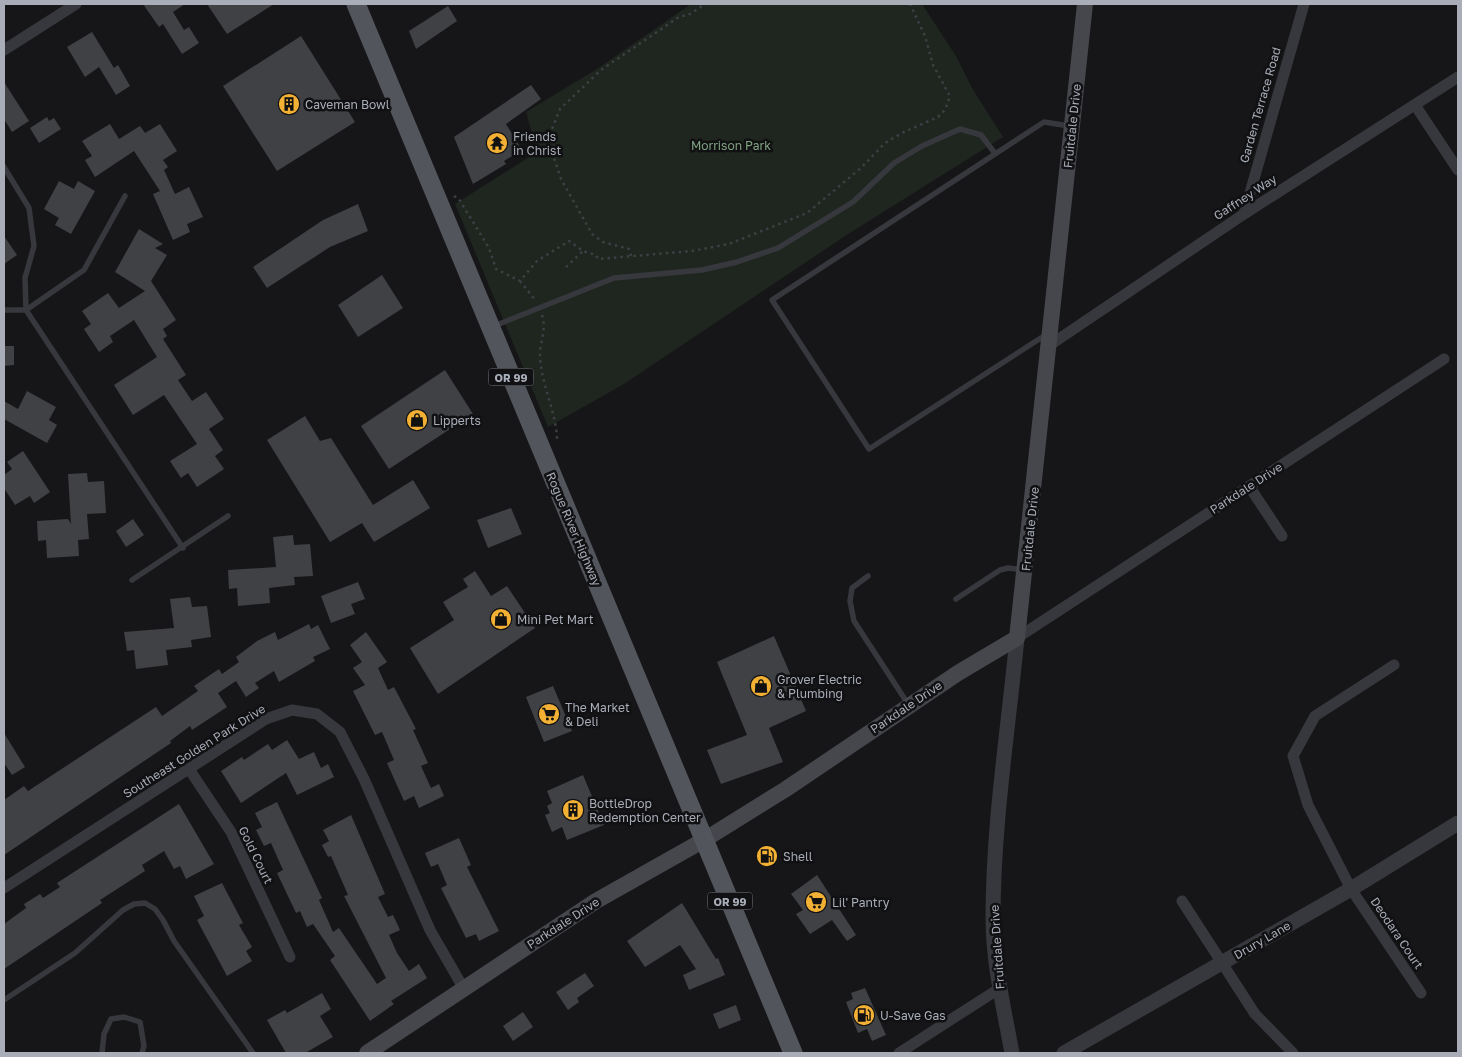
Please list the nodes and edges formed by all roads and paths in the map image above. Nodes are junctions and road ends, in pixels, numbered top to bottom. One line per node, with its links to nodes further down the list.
1 (76, 4): 7 (street)
2 (356, 4): 24 (main road, Rogue River Highway / OR 99)
3 (705, 4): 18 (path)
4 (910, 4): 18 (path)
5 (1085, 4): 10 (main road, Fruitdale Drive)
6 (1304, 4): 16 (street, Garden Terrace Road)
7 (4, 50)
8 (1458, 77): 9 (street, Gaffney Way)
9 (1415, 105): 13 (street); 16 (street, Gaffney Way)
10 (1071, 126): 11 (lane); 25 (main road, Fruitdale Drive)
11 (994, 152): 21 (lane); 25 (lane)
12 (4, 167): 23 (lane)
13 (1458, 170)
14 (125, 196): 23 (lane)
15 (454, 196): 20 (path)
16 (1244, 214): 25 (street, Gaffney Way)
17 (583, 251): 18 (path); 19 (path); 20 (path)
18 (631, 256)
19 (566, 267)
20 (520, 281): 21 (path)
21 (539, 308): 24 (lane); 27 (path)
22 (4, 310): 23 (lane)
23 (26, 310): 31 (lane)
24 (490, 328): 41 (main road, Rogue River Highway / OR 99)
25 (1050, 339): 32 (main road, Fruitdale Drive)
26 (1444, 360): 28 (street, Parkdale Drive)
27 (557, 440)
28 (1249, 486): 30 (street); 36 (street, Parkdale Drive)
29 (228, 516): 31 (lane)
30 (1282, 536)
31 (184, 548): 34 (lane)
32 (1025, 571): 35 (lane); 36 (main road, Fruitdale Drive)
33 (868, 576): 38 (lane)
34 (132, 580)
35 (956, 599)
36 (1017, 638): 38 (main road, Parkdale Drive); 48 (street, Fruitdale Drive)
37 (1394, 666): 43 (street, Deodara Court)
38 (909, 705): 41 (main road, Parkdale Drive)
39 (189, 769): 42 (street, Southeast Golden Park Drive); 45 (street, Gold Court); 47 (street, Southeast Golden Park Drive)
40 (1458, 823): 43 (street, Drury Lane)
41 (704, 840): 47 (main road, Parkdale Drive); 55 (main road, Rogue River Highway / OR 99)
42 (4, 888)
43 (1351, 889): 46 (street, Drury Lane); 49 (street, Deodara Court)
44 (1182, 901): 46 (street)
45 (290, 957)
46 (1221, 963): 58 (street, Drury Lane); 59 (street)
47 (464, 988): 54 (main road, Parkdale Drive)
48 (1000, 988): 56 (street); 57 (street, Fruitdale Drive)
49 (1421, 993)
50 (4, 1000): 53 (lane)
51 (102, 1053): 52 (lane)
52 (142, 1053)
53 (253, 1053)
54 (366, 1053)
55 (793, 1053)
56 (899, 1053)
57 (1012, 1053)
58 (1064, 1053)
59 (1293, 1053)

